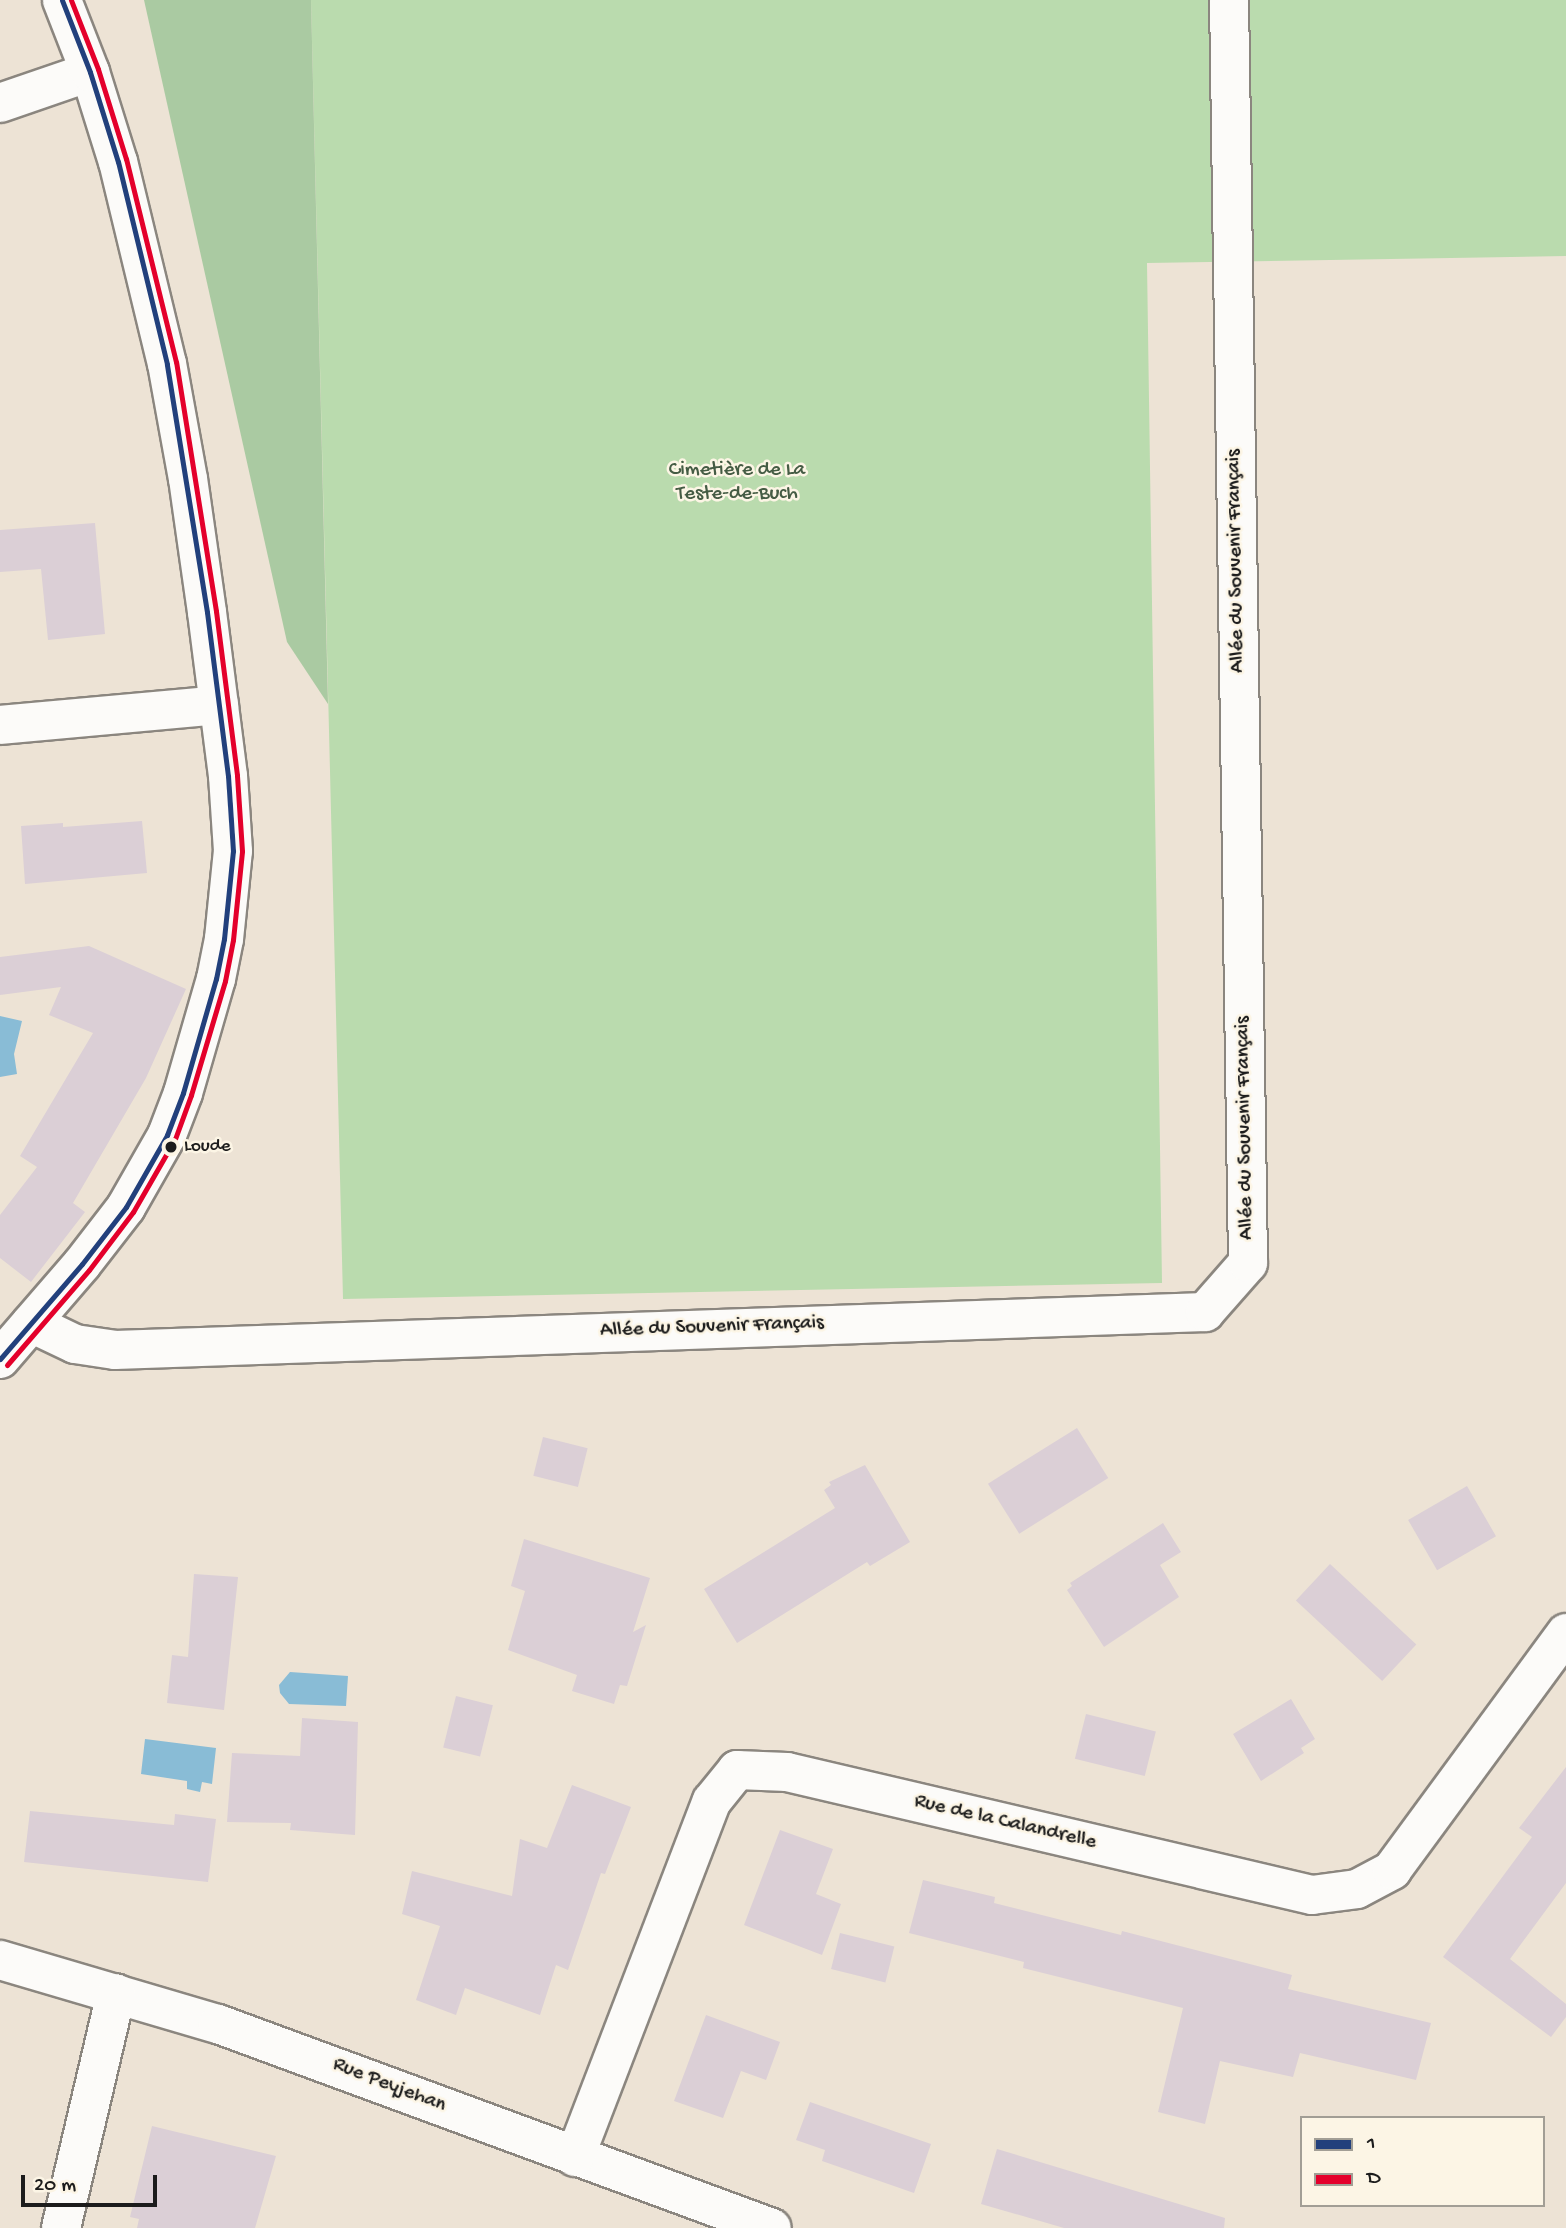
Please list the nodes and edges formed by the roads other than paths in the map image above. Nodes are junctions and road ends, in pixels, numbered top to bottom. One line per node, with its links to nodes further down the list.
1 (62, 0): 3 (street)
2 (1229, 0): 7 (street, Allée du Souvenir Français)
3 (90, 72): 4 (street); 5 (street)
4 (0, 103)
5 (219, 705): 6 (street); 7 (street)
6 (0, 724)
7 (31, 1324): 8 (street)
8 (0, 1359)
9 (1566, 1633): 12 (street, Rue de la Calandrelle)
10 (0, 1961): 11 (street, Rue Peyjehan)
11 (116, 1993): 12 (street, Rue Peyjehan); 13 (street)
12 (575, 2157): 14 (street, Rue Peyjehan)
13 (61, 2228)
14 (772, 2228)

